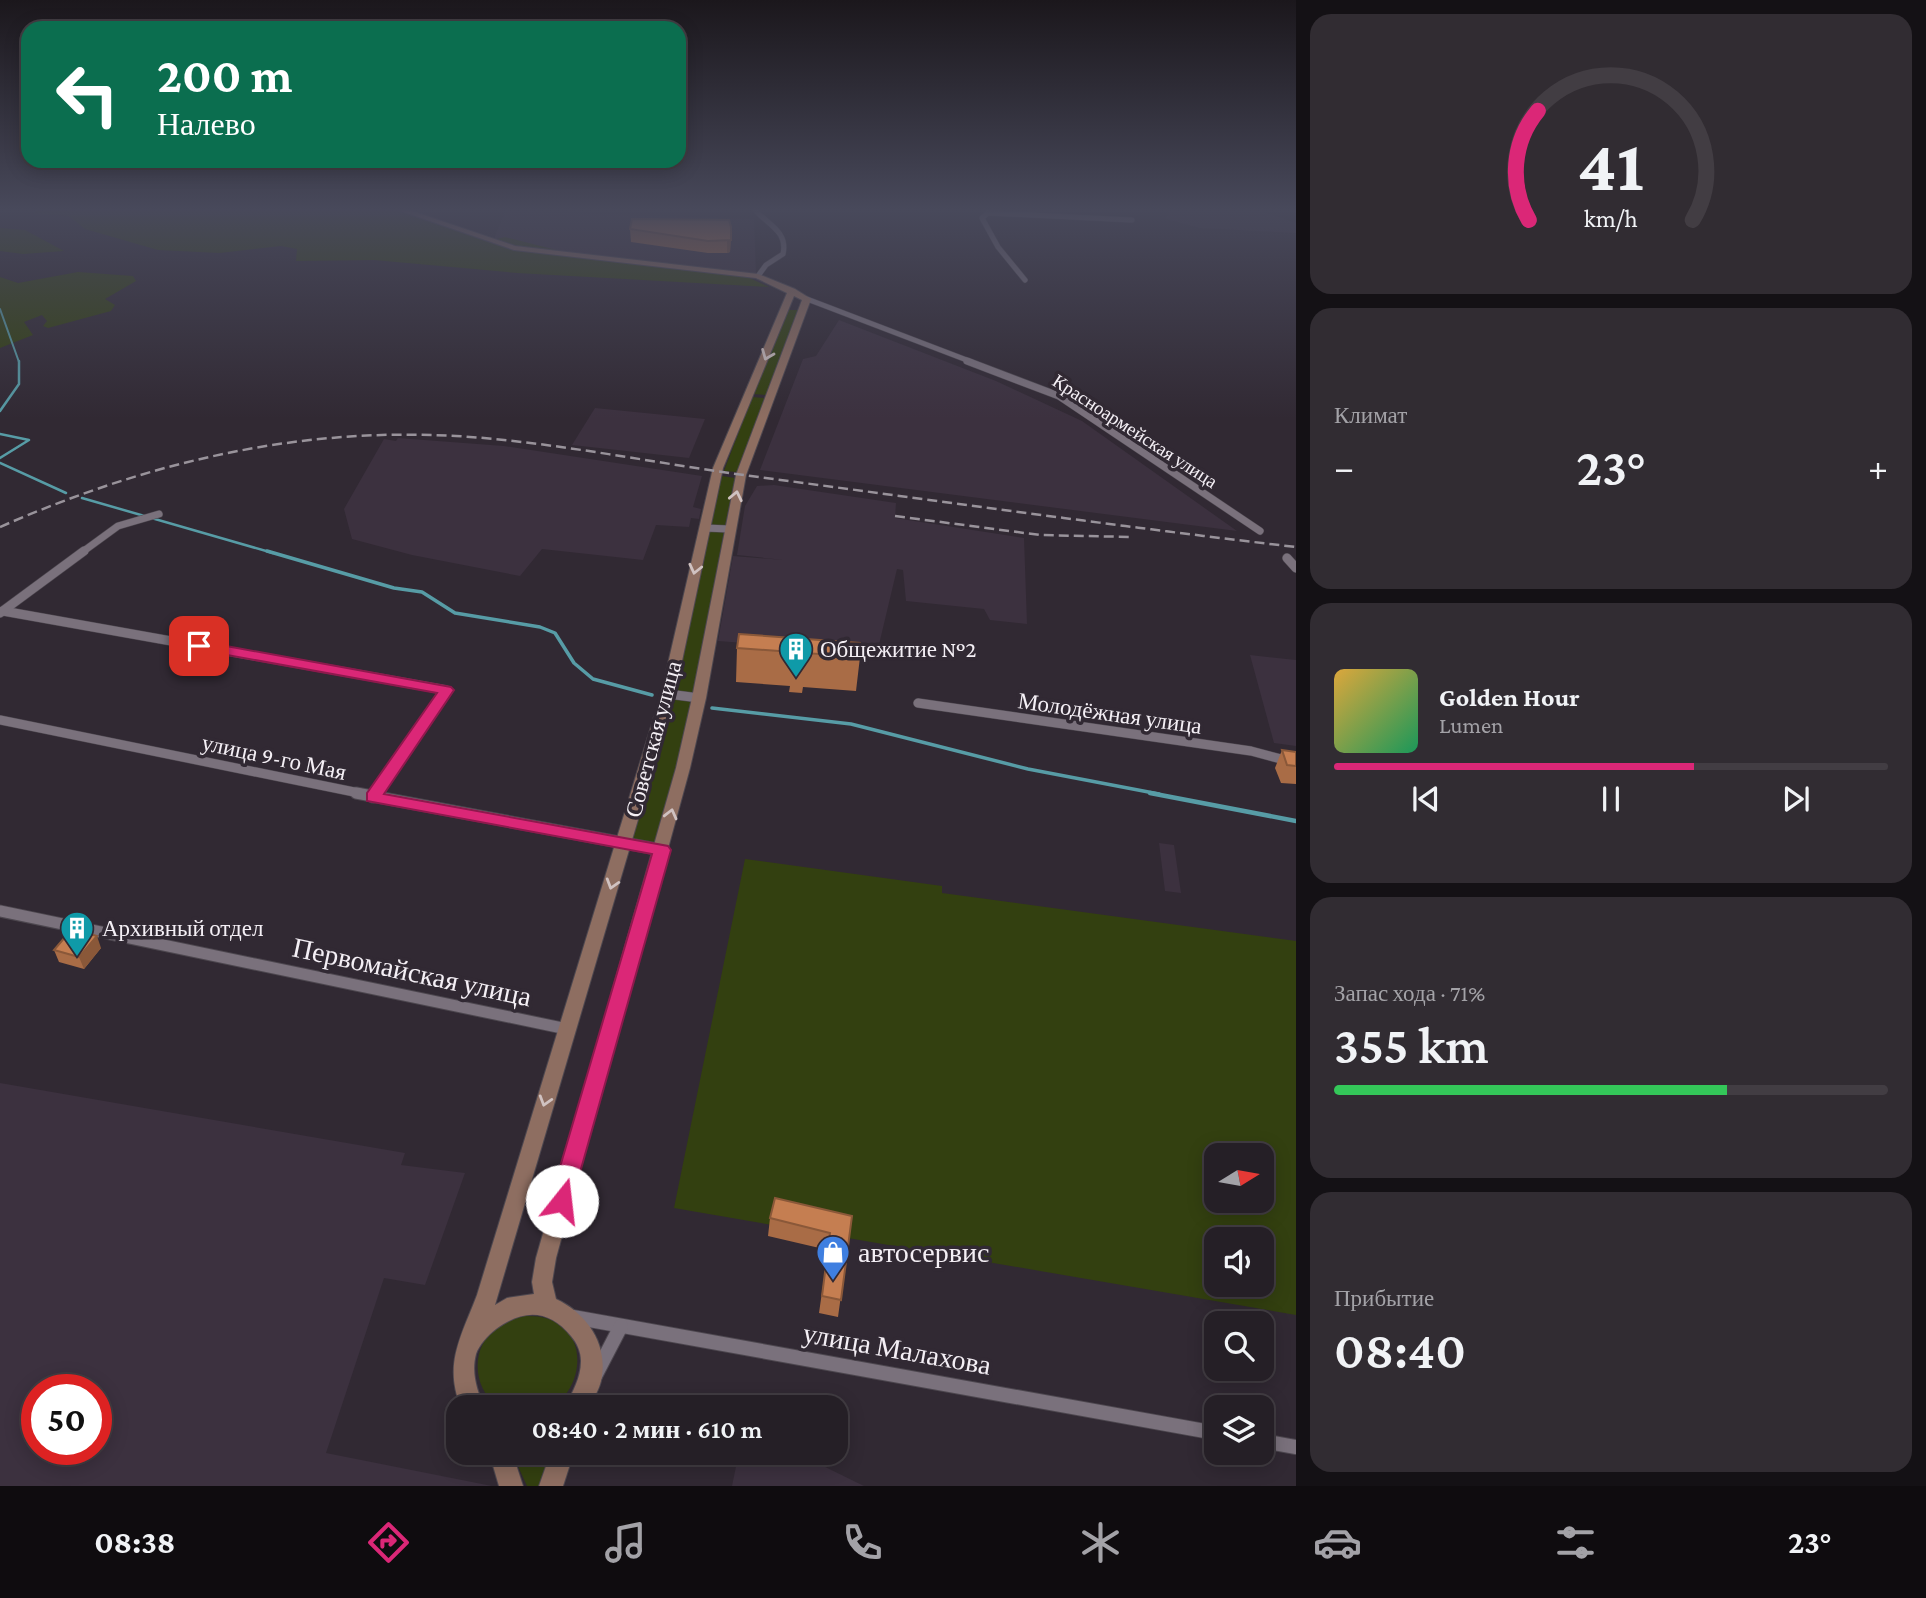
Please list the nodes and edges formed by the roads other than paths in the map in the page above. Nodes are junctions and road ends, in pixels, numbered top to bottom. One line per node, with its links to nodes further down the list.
1 (768, 280): 2 (main road, Красноармейская улица)
2 (792, 291): 3 (main road, Красноармейская улица); 5 (main road, Советская улица, one-way to 5)
3 (807, 299): 6 (main road, Советская улица, one-way to 3); 7 (street, Красноармейская улица)
4 (159, 514): 10 (street)
5 (705, 528): 6 (street); 11 (main road, Советская улица, one-way to 11)
6 (729, 529): 12 (main road, Советская улица)
7 (1260, 531)
8 (1287, 558): 9 (street)
9 (1296, 568)
10 (1, 612): 16 (street)
11 (668, 694): 12 (street); 17 (main road, Советская улица)
12 (699, 698): 18 (main road, Советская улица, one-way to 12)
13 (918, 703): 15 (street, Молодёжная улица)
14 (0, 720): 16 (street, улица 9-го Мая)
15 (1296, 763)
16 (373, 797): 17 (street, улица 9-го Мая)
17 (624, 843): 18 (street, улица 9-го Мая); 20 (main road, Советская улица, one-way to 20)
18 (662, 850): 21 (main road, Советская улица)
19 (0, 911): 20 (street, Первомайская улица)
20 (567, 1029): 24 (main road, Советская улица, one-way to 24)
21 (547, 1306): 22 (main road); 24 (main road)
22 (569, 1316): 23 (street, улица Малахова); 26 (main road)
23 (621, 1326): 27 (street); 28 (street, улица Малахова)
24 (467, 1349): 25 (main road, Советская улица)
25 (469, 1395)
26 (583, 1395)
27 (585, 1395)
28 (1204, 1431)
29 (1274, 1443): 30 (street)
30 (1296, 1447)
31 (504, 1465): 33 (main road)
32 (558, 1465): 34 (main road)
33 (511, 1486)
34 (551, 1486)

